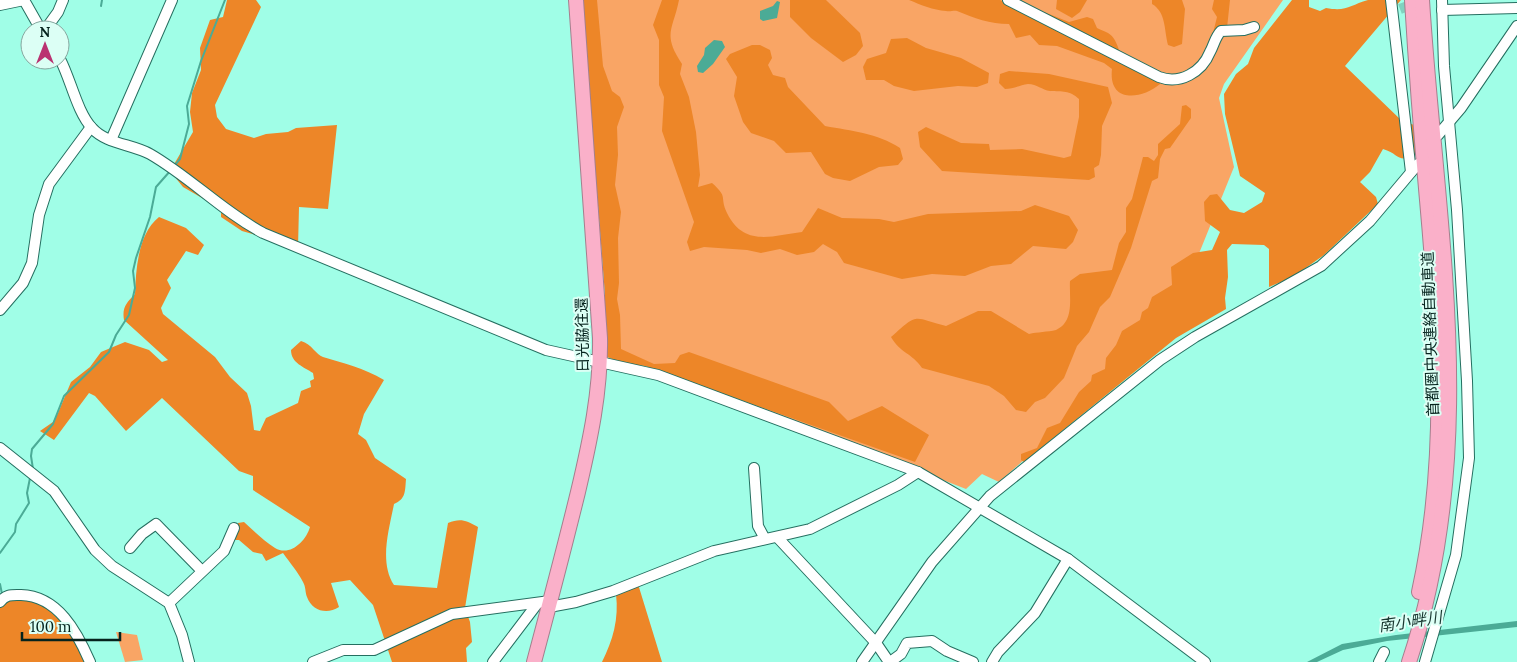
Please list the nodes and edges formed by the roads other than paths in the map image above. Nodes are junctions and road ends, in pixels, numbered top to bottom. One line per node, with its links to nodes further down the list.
1 (24, 0): 10 (street); 12 (street)
2 (63, 0): 13 (street)
3 (172, 0): 20 (street)
4 (576, 0): 22 (highway, 日光脇往還)
5 (1008, 0): 15 (street)
6 (1391, 0): 26 (street)
7 (1412, 0): 36 (highway, 首都圏中央連絡自動車道)
8 (1422, 0): 36 (highway, 首都圏中央連絡自動車道)
9 (1442, 5): 11 (street); 17 (street)
10 (0, 6)
11 (1517, 8)
12 (35, 20)
13 (52, 20)
14 (1517, 26): 17 (street)
15 (1254, 27)
16 (66, 70): 18 (street)
17 (1449, 122): 19 (street); 53 (street)
18 (91, 127): 20 (street); 21 (street)
19 (1438, 135)
20 (111, 140): 22 (street)
21 (0, 310)
22 (600, 363): 25 (street); 35 (highway, 日光脇往還)
23 (0, 448): 34 (street)
24 (754, 468): 29 (street)
25 (918, 472): 26 (street); 28 (street)
26 (980, 507): 31 (street); 37 (street)
27 (234, 528): 32 (street)
28 (777, 537): 29 (street); 37 (street)
29 (765, 539): 35 (street)
30 (130, 548): 32 (street)
31 (1068, 559): 48 (street); 49 (street)
32 (202, 571): 34 (street)
33 (0, 602): 40 (street)
34 (169, 603): 41 (street)
35 (545, 604): 42 (street); 43 (street); 44 (highway, 日光脇往還)
36 (1416, 623): 38 (highway, 首都圏中央連絡自動車道)
37 (876, 643): 45 (street); 46 (street)
38 (1410, 643): 51 (highway, 首都圏中央連絡自動車道); 52 (highway, 首都圏中央連絡自動車道)
39 (1384, 652): 50 (street)
40 (90, 662)
41 (189, 662)
42 (313, 662)
43 (493, 662)
44 (534, 662)
45 (862, 662)
46 (890, 662): 47 (street)
47 (973, 662)
48 (992, 662)
49 (1204, 662)
50 (1380, 662)
51 (1398, 662)
52 (1409, 662)
53 (1425, 662)

